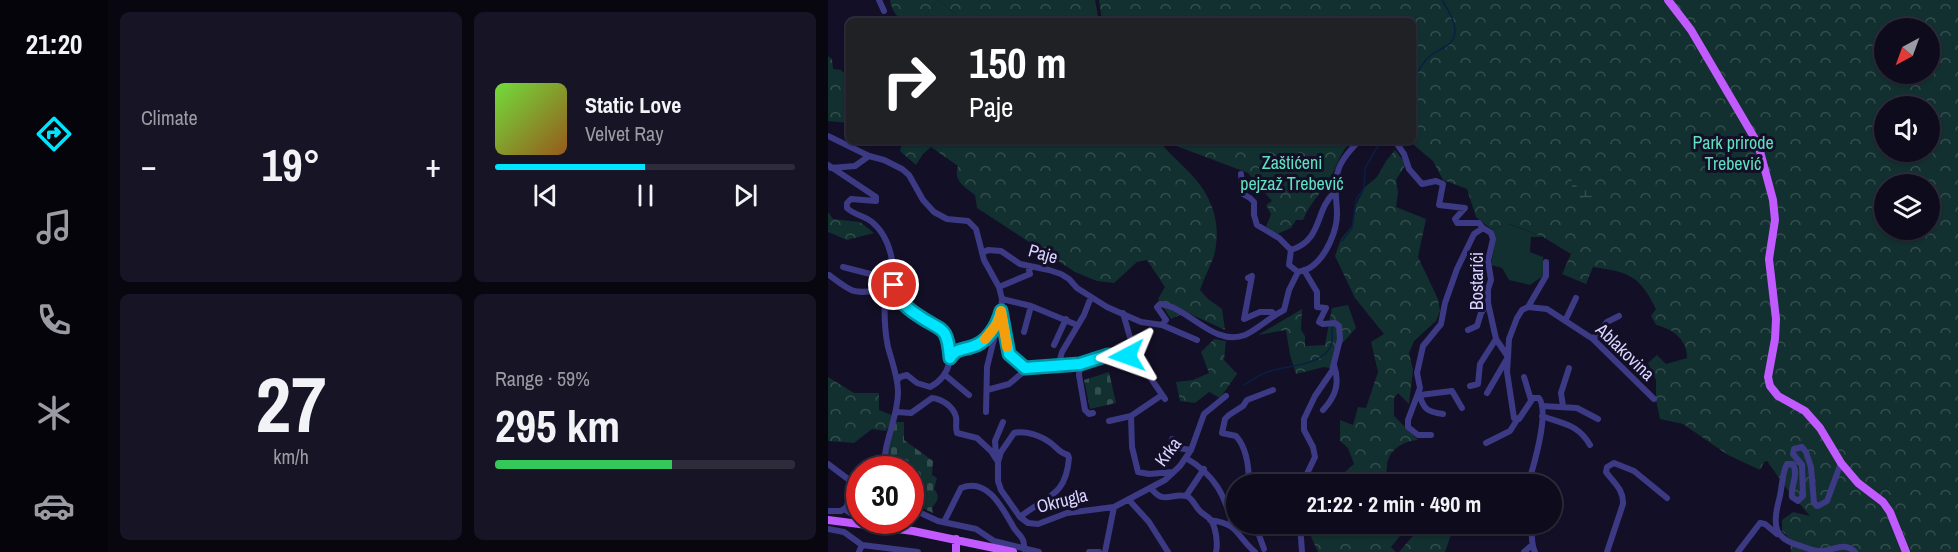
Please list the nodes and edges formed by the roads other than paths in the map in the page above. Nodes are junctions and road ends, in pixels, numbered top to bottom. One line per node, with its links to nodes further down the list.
1 (879, 0): 3 (street)
2 (1668, 0): 87 (main road)
3 (884, 11)
4 (828, 136): 7 (street)
5 (1356, 144): 10 (street)
6 (1397, 144): 11 (street)
7 (869, 156): 8 (street); 13 (street)
8 (830, 166): 23 (street)
9 (1241, 174): 12 (street)
10 (1335, 192): 12 (street); 17 (street)
11 (1483, 228): 27 (street, Bostarići); 62 (street, Bostarići)
12 (1291, 250): 17 (street)
13 (982, 253): 15 (street, Paje); 21 (street)
14 (1546, 262): 29 (street)
15 (1028, 266): 21 (street); 24 (street, Paje)
16 (843, 267): 19 (street)
17 (1301, 271): 32 (street); 49 (street)
18 (829, 275): 22 (street)
19 (886, 278): 22 (street); 23 (street)
20 (1248, 278): 32 (street)
21 (999, 287): 26 (street)
22 (885, 290): 55 (street)
23 (894, 294): 46 (street)
24 (1091, 297): 31 (street, Paje); 37 (street)
25 (1576, 298): 35 (street)
26 (1002, 299): 28 (street); 30 (street)
27 (1488, 303): 39 (street); 41 (street, Bostarići)
28 (1031, 306): 34 (street); 40 (street)
29 (1528, 307): 35 (street, Ablakovina); 45 (street)
30 (1001, 311): 36 (street); 51 (street)
31 (1123, 313): 38 (street, Paje); 47 (street)
32 (1274, 315): 38 (street)
33 (1618, 316): 42 (street)
34 (1066, 319): 37 (street); 44 (street)
35 (1565, 321): 42 (street, Ablakovina)
36 (998, 323): 46 (street); 57 (street)
37 (1077, 325): 50 (street)
38 (1162, 325): 43 (street, Paje)
39 (1468, 330)
40 (1024, 332)
41 (1496, 339): 45 (street, Bostarići); 56 (street)
42 (1593, 339): 63 (street, Ablakovina)
43 (1197, 340)
44 (1054, 345)
45 (1508, 357): 59 (street); 76 (street, Bostarići)
46 (950, 358): 53 (street)
47 (1139, 360): 48 (street); 73 (street)
48 (1080, 364): 50 (street); 71 (street)
49 (1334, 364): 68 (street); 92 (street)
50 (1058, 366): 51 (street)
51 (1029, 368): 57 (street)
52 (1569, 368): 66 (street)
53 (945, 375): 55 (street); 60 (street)
54 (1524, 377): 64 (street)
55 (897, 381): 69 (street)
56 (1470, 386)
57 (987, 390): 70 (street)
58 (1273, 390): 91 (street)
59 (1487, 393)
60 (969, 395)
61 (1226, 396): 83 (street, Krka)
62 (1419, 396): 67 (street); 72 (street); 79 (street, Bostarići)
63 (1654, 399)
64 (1531, 400): 65 (street); 76 (street)
65 (1542, 406): 66 (street); 74 (street)
66 (1563, 406): 75 (street)
67 (1462, 408)
68 (1323, 410)
69 (897, 412): 84 (street); 86 (street)
70 (986, 412)
71 (1093, 413)
72 (1443, 414)
73 (1131, 416): 77 (street); 90 (street)
74 (1542, 416): 82 (street); 93 (street)
75 (1598, 419)
76 (1517, 420): 81 (street)
77 (1108, 421)
78 (1003, 422): 86 (street)
79 (1431, 435)
80 (1172, 439): 83 (street)
81 (1486, 442)
82 (1590, 445)
83 (1191, 450): 85 (street, Krka)
84 (885, 456)
85 (1186, 458): 89 (street); 90 (street, Krka)
86 (998, 462): 104 (street, Okrugla); 104 (street, Okrugla)
87 (1841, 463): 118 (street); 141 (main road)
88 (828, 464): 94 (street)
89 (1204, 469): 96 (street); 99 (street)
90 (1174, 472): 95 (street, Krka)
91 (1248, 474)
92 (1307, 474)
93 (1531, 474)
94 (846, 478)
95 (1151, 488): 96 (street); 98 (street, Krka)
96 (1186, 496): 107 (street)
97 (1667, 498): 138 (street)
98 (1129, 500): 101 (street, Krka); 133 (street)
99 (1226, 506)
100 (846, 507): 102 (street)
101 (1114, 507): 104 (street, Okrugla); 132 (street)
102 (828, 511)
103 (924, 514): 109 (street)
104 (1018, 515): 105 (street, Okrugla)
105 (1010, 519): 109 (street); 122 (street)
106 (828, 520): 108 (main road)
107 (1210, 520): 110 (street); 124 (street)
108 (846, 521)
109 (944, 522): 111 (street)
110 (1226, 522)
111 (956, 525): 119 (street); 122 (street)
112 (828, 529): 120 (street)
113 (924, 533): 119 (main road)
114 (1239, 534): 134 (street)
115 (1259, 534): 123 (street)
116 (1301, 534): 135 (street)
117 (1533, 534): 121 (street)
118 (1778, 535): 139 (street); 140 (street)
119 (956, 539): 127 (main road); 128 (main road)
120 (862, 544): 125 (street); 126 (street)
121 (1532, 544): 136 (street); 137 (street)
122 (1024, 549): 129 (street)
123 (1264, 549)
124 (1216, 551)
125 (859, 552)
126 (918, 552)
127 (956, 552)
128 (1013, 552)
129 (1039, 552)
130 (1089, 552): 131 (street)
131 (1099, 552)
132 (1105, 552)
133 (1168, 552)
134 (1255, 552)
135 (1302, 552)
136 (1524, 552)
137 (1535, 552)
138 (1607, 552)
139 (1738, 552)
140 (1855, 552)
141 (1906, 552)

